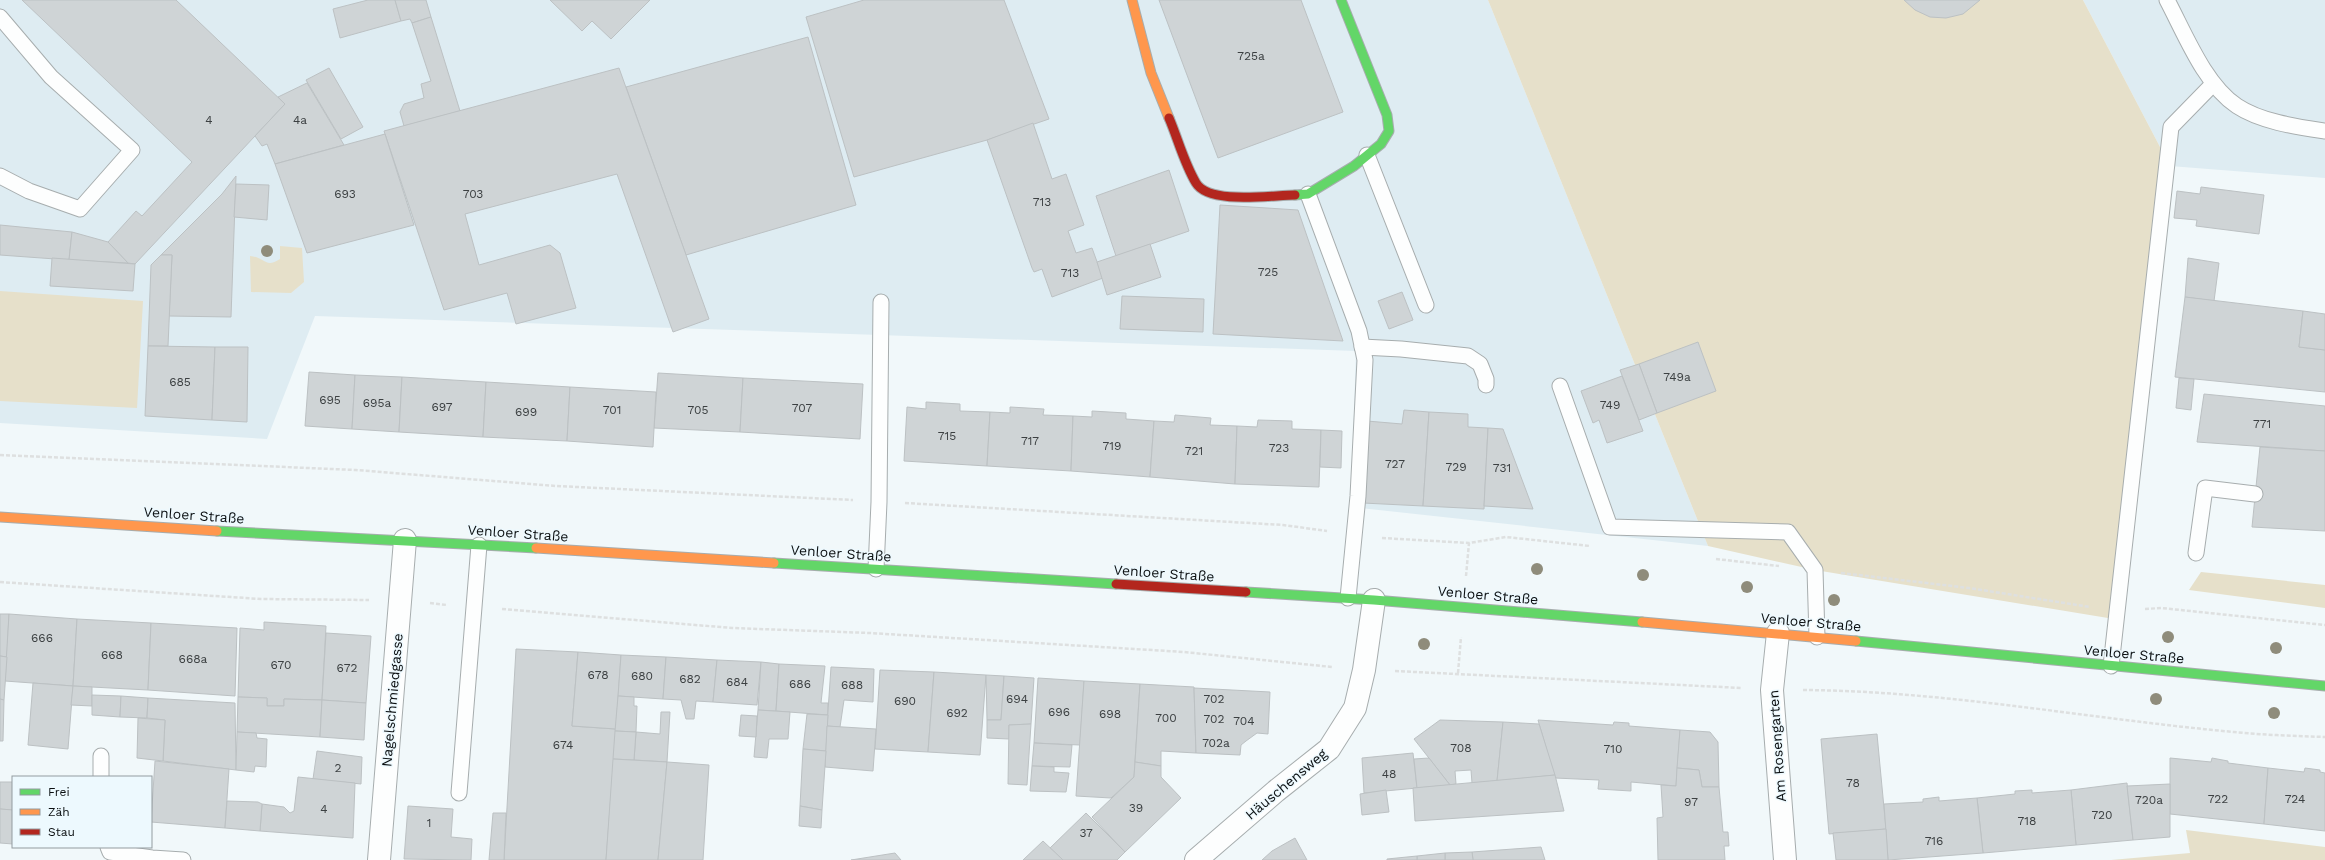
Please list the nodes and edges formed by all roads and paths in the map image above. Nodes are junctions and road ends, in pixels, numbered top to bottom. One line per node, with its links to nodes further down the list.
1 (1132, 0): 9 (main road)
2 (1341, 0): 7 (main road)
3 (2167, 0): 5 (lane)
4 (0, 16): 8 (lane)
5 (2212, 84): 6 (lane); 34 (lane)
6 (2325, 132)
7 (1367, 155): 9 (main road); 11 (lane)
8 (0, 176)
9 (1308, 194): 12 (lane)
10 (881, 302): 17 (lane)
11 (1426, 305)
12 (1362, 347): 13 (lane); 19 (lane)
13 (1486, 385)
14 (1560, 386): 27 (lane)
15 (0, 455): 17 (path)
16 (2255, 494): 24 (lane)
17 (879, 502): 19 (path); 26 (lane)
18 (0, 517): 20 (main road, Venloer Straße)
19 (1355, 535): 21 (path); 30 (lane)
20 (406, 540): 22 (main road, Venloer Straße); 31 (street, Nagelschmiedgasse)
21 (1469, 543): 23 (path); 28 (path)
22 (479, 545): 26 (main road, Venloer Straße); 33 (lane)
23 (1592, 546)
24 (2196, 553)
25 (1709, 559): 27 (path)
26 (876, 569): 30 (main road, Venloer Straße)
27 (1815, 570): 34 (path); 38 (lane)
28 (1466, 577)
29 (0, 582): 31 (path)
30 (1348, 598): 32 (main road, Venloer Straße)
31 (400, 600): 33 (path); 50 (street, Nagelschmiedgasse)
32 (1374, 600): 37 (main road, Venloer Straße); 40 (street, Häuschensweg)
33 (474, 607): 40 (path); 47 (lane)
34 (2117, 612): 35 (path); 39 (lane)
35 (2325, 625)
36 (1461, 629): 41 (path)
37 (1778, 633): 38 (main road, Venloer Straße); 43 (street, Am Rosengarten)
38 (1817, 636): 39 (main road, Venloer Straße)
39 (2111, 666): 42 (main road, Venloer Straße)
40 (1364, 670): 41 (path); 51 (street, Häuschensweg)
41 (1458, 673): 43 (path)
42 (2325, 686)
43 (1772, 690): 44 (path); 52 (street, Am Rosengarten)
44 (2325, 738)
45 (101, 756): 46 (lane)
46 (101, 776)
47 (459, 793)
48 (108, 848): 49 (lane)
49 (183, 860)
50 (379, 860)
51 (1196, 860)
52 (1785, 860)

